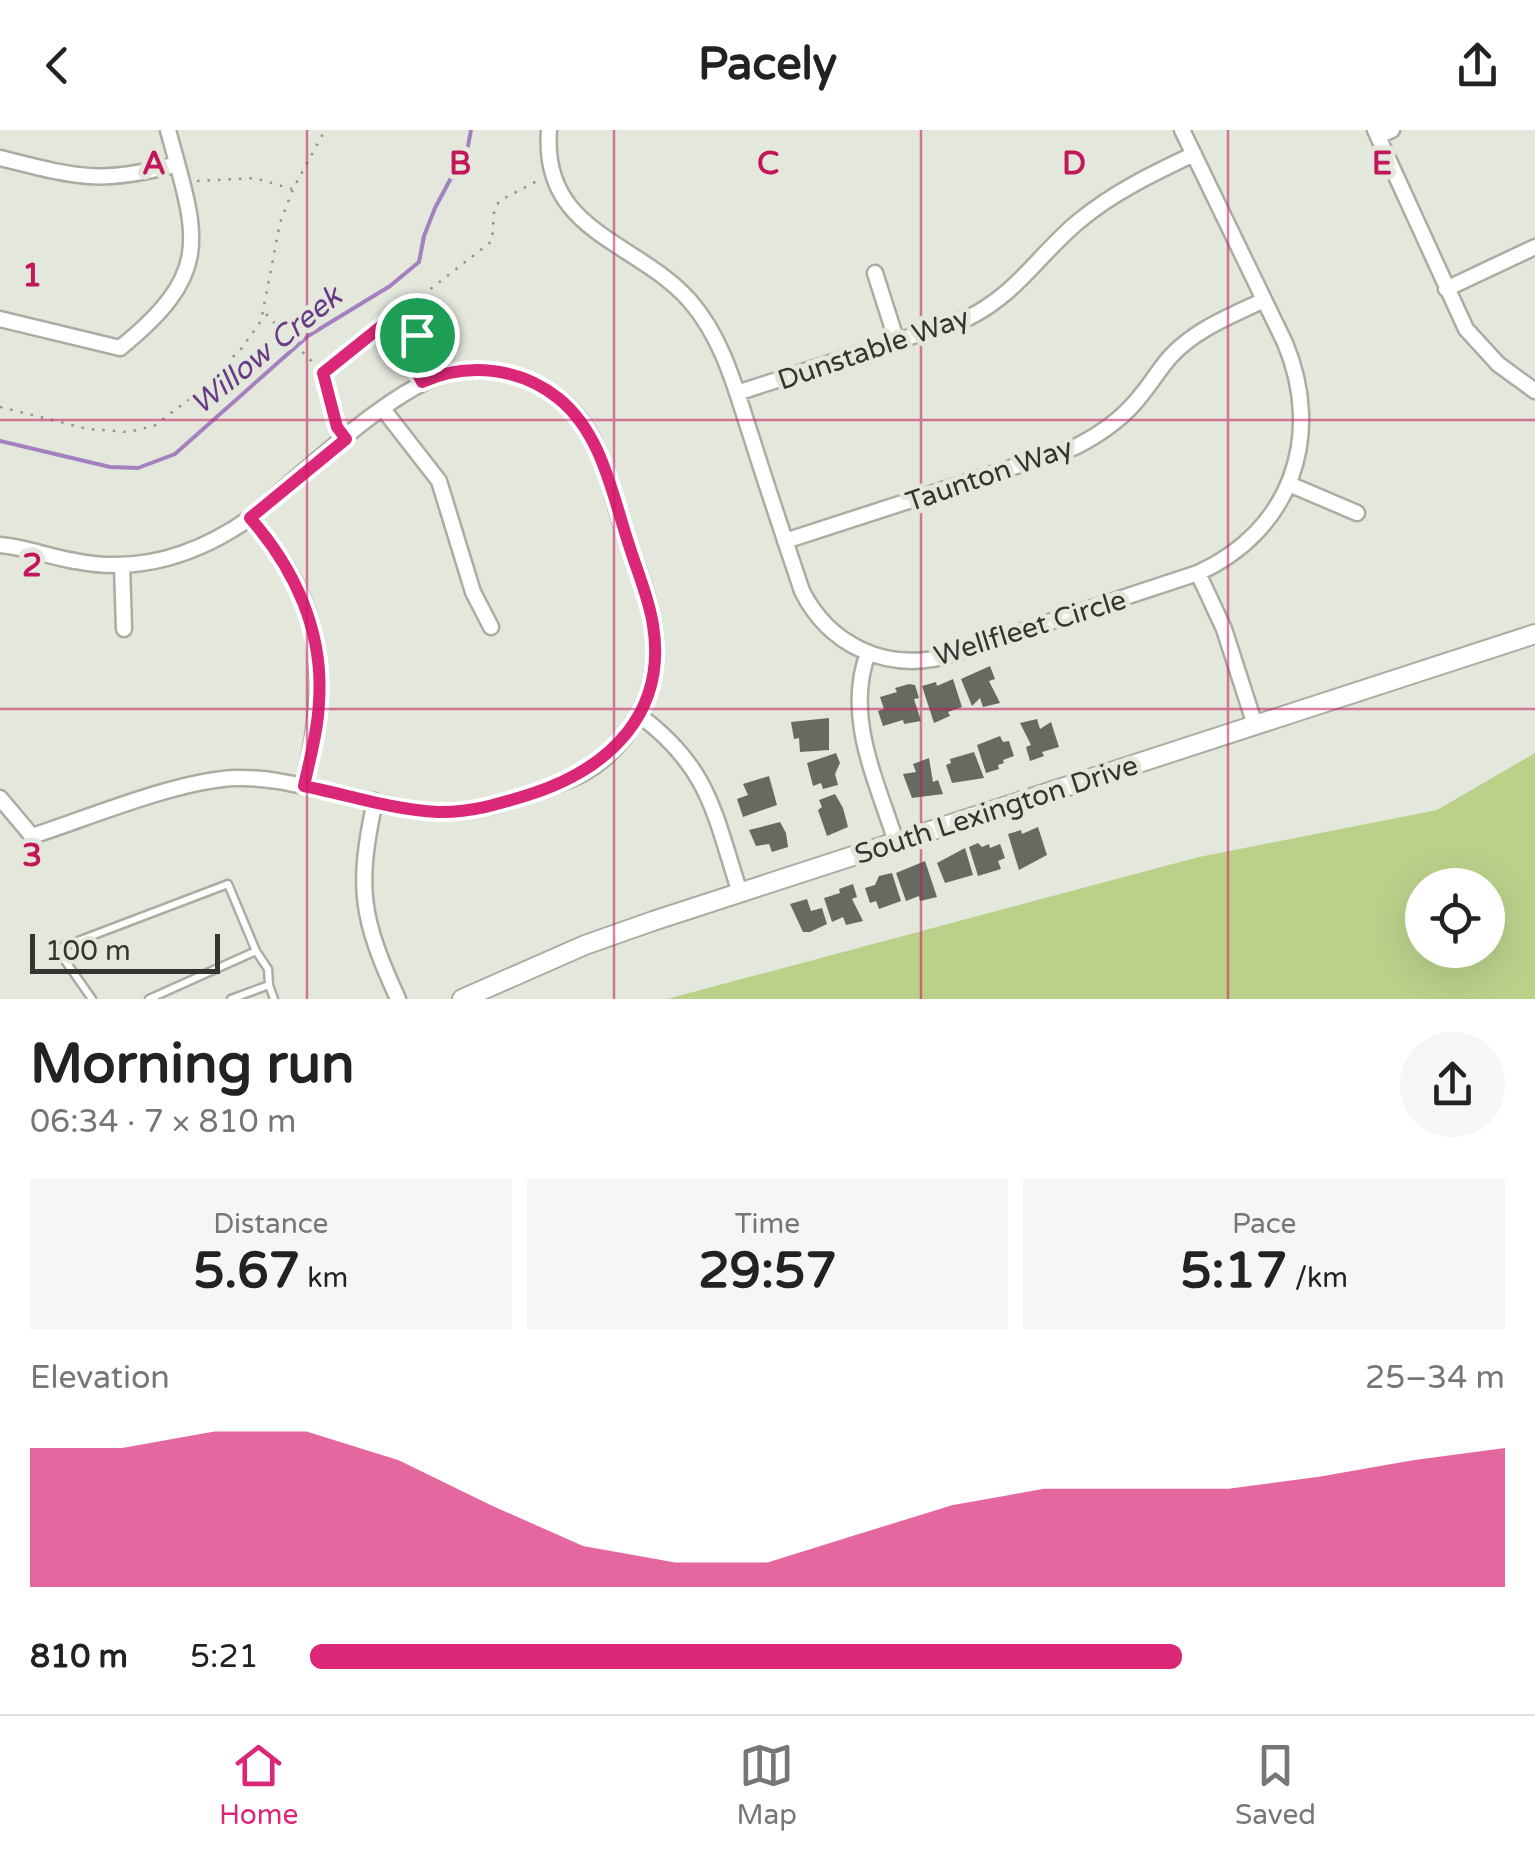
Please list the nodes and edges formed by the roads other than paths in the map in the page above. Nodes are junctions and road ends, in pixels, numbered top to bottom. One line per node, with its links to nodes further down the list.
1 (168, 130): 7 (street)
2 (549, 130): 15 (street, Wellfleet Circle)
3 (1182, 130): 5 (street, Wellfleet Circle)
4 (1382, 132): 10 (street)
5 (1194, 154): 11 (street, Wellfleet Circle); 13 (street, Dunstable Way)
6 (0, 158): 7 (street)
7 (177, 164): 12 (street)
8 (1535, 246): 10 (street)
9 (874, 273): 13 (street)
10 (1446, 289): 14 (street)
11 (1264, 300): 17 (street, Wellfleet Circle); 20 (street, Taunton Way)
12 (0, 319)
13 (897, 342): 15 (street, Dunstable Way)
14 (1535, 392)
15 (737, 394): 20 (street, Wellfleet Circle)
16 (384, 409): 19 (street); 24 (street); 28 (street)
17 (1288, 484): 18 (street); 23 (street, Wellfleet Circle)
18 (1357, 513)
19 (250, 518): 22 (street); 30 (street)
20 (785, 542): 27 (street, Wellfleet Circle)
21 (0, 545): 22 (street)
22 (122, 565): 25 (street)
23 (1198, 573): 27 (street, Wellfleet Circle); 29 (street)
24 (492, 627)
25 (124, 629)
26 (1535, 634): 29 (street, South Lexington Drive)
27 (868, 654): 33 (street)
28 (639, 715): 32 (street); 34 (street)
29 (1255, 725): 33 (street, South Lexington Drive)
30 (304, 786): 31 (street); 32 (street)
31 (0, 798)
32 (375, 801): 41 (street)
33 (896, 842): 34 (street, South Lexington Drive)
34 (740, 892): 42 (street, South Lexington Drive)
35 (256, 951): 36 (lane); 37 (lane); 38 (lane)
36 (268, 985): 39 (lane); 40 (lane)
37 (92, 999)
38 (149, 999)
39 (231, 999)
40 (274, 999)
41 (398, 999)
42 (464, 999)

